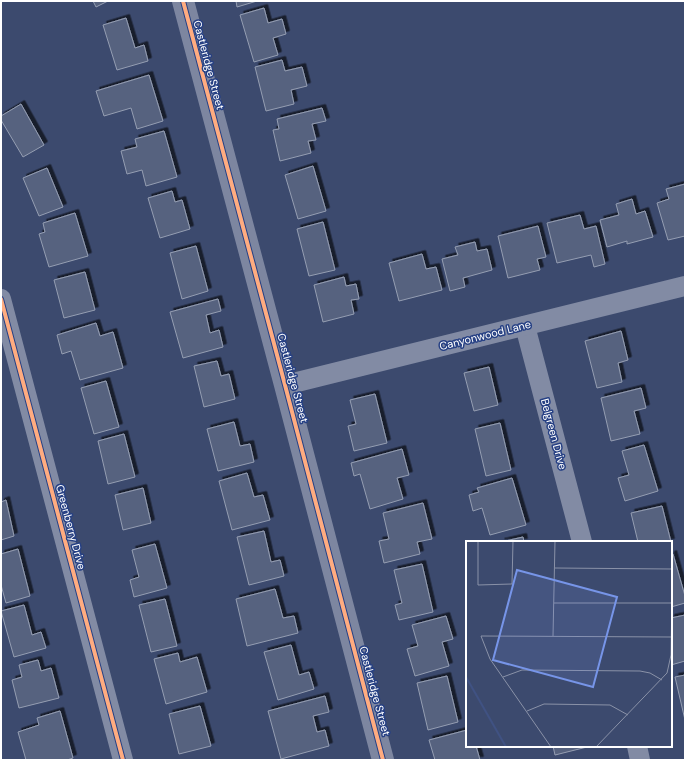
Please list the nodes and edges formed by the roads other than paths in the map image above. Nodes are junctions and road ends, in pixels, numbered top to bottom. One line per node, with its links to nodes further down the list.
1 (183, 1): 5 (street, Castleridge Street)
2 (685, 286): 4 (street, Canyonwood Lane)
3 (1, 299): 8 (street, Greenberry Drive)
4 (525, 326): 5 (street, Canyonwood Lane); 6 (street, Belgreen Drive)
5 (285, 385): 9 (street, Castleridge Street)
6 (582, 541)
7 (636, 747): 10 (street)
8 (124, 760)
9 (383, 760)
10 (640, 760)

